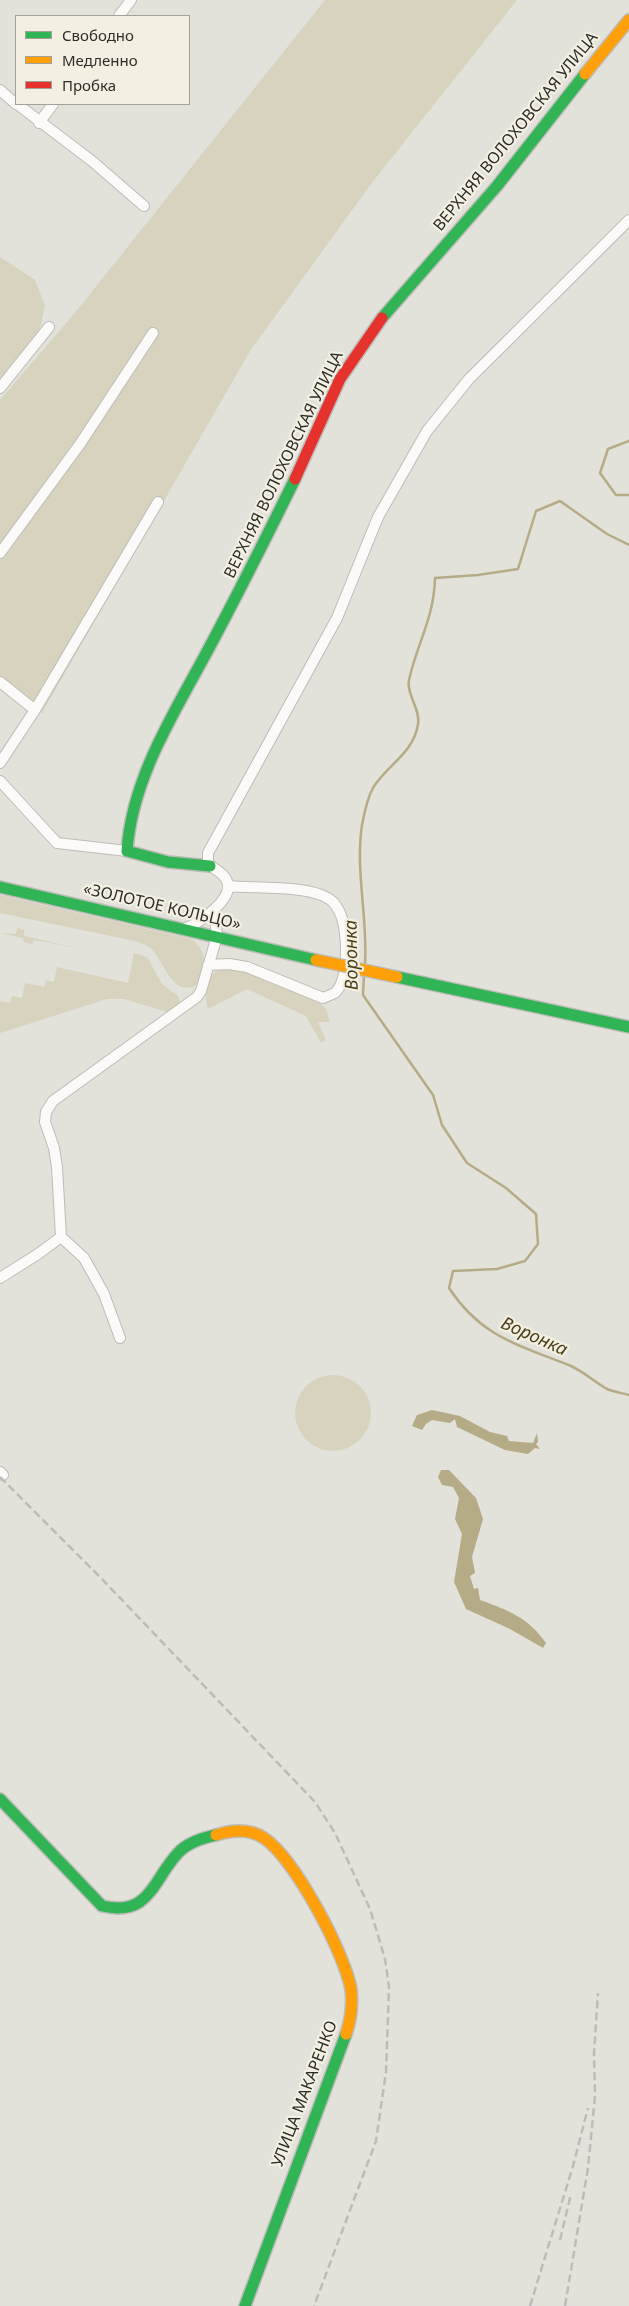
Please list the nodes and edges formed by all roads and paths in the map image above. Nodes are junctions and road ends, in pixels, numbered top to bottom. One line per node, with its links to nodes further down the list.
1 (131, 0): 2 (street)
2 (120, 15)
3 (629, 20): 20 (street, ВЕРХНЯЯ ВОЛОХОВСКАЯ УЛИЦА)
4 (0, 90): 5 (street)
5 (15, 103)
6 (17, 105): 8 (street)
7 (53, 105): 8 (street)
8 (39, 123): 9 (street)
9 (144, 206)
10 (629, 220): 21 (street)
11 (49, 328): 13 (street)
12 (153, 333): 15 (street)
13 (0, 388)
14 (158, 502): 17 (street)
15 (0, 553)
16 (0, 682): 17 (street)
17 (35, 710): 18 (street)
18 (0, 764)
19 (0, 782): 20 (street)
20 (127, 851): 21 (street)
21 (210, 866): 22 (street)
22 (228, 886): 24 (street); 27 (street)
23 (0, 887): 25 (street, «ЗОЛОТОЕ КОЛЬЦО»)
24 (214, 910): 25 (street); 26 (street)
25 (184, 929): 26 (street, «ЗОЛОТОЕ КОЛЬЦО»)
26 (217, 936): 27 (street); 28 (street, «ЗОЛОТОЕ КОЛЬЦО», bridge)
27 (208, 965): 29 (street)
28 (629, 1027)
29 (61, 1237): 30 (street); 31 (street)
30 (0, 1278)
31 (120, 1338)
32 (2, 1804): 33 (street, УЛИЦА МАКАРЕНКО)
33 (245, 2306)

